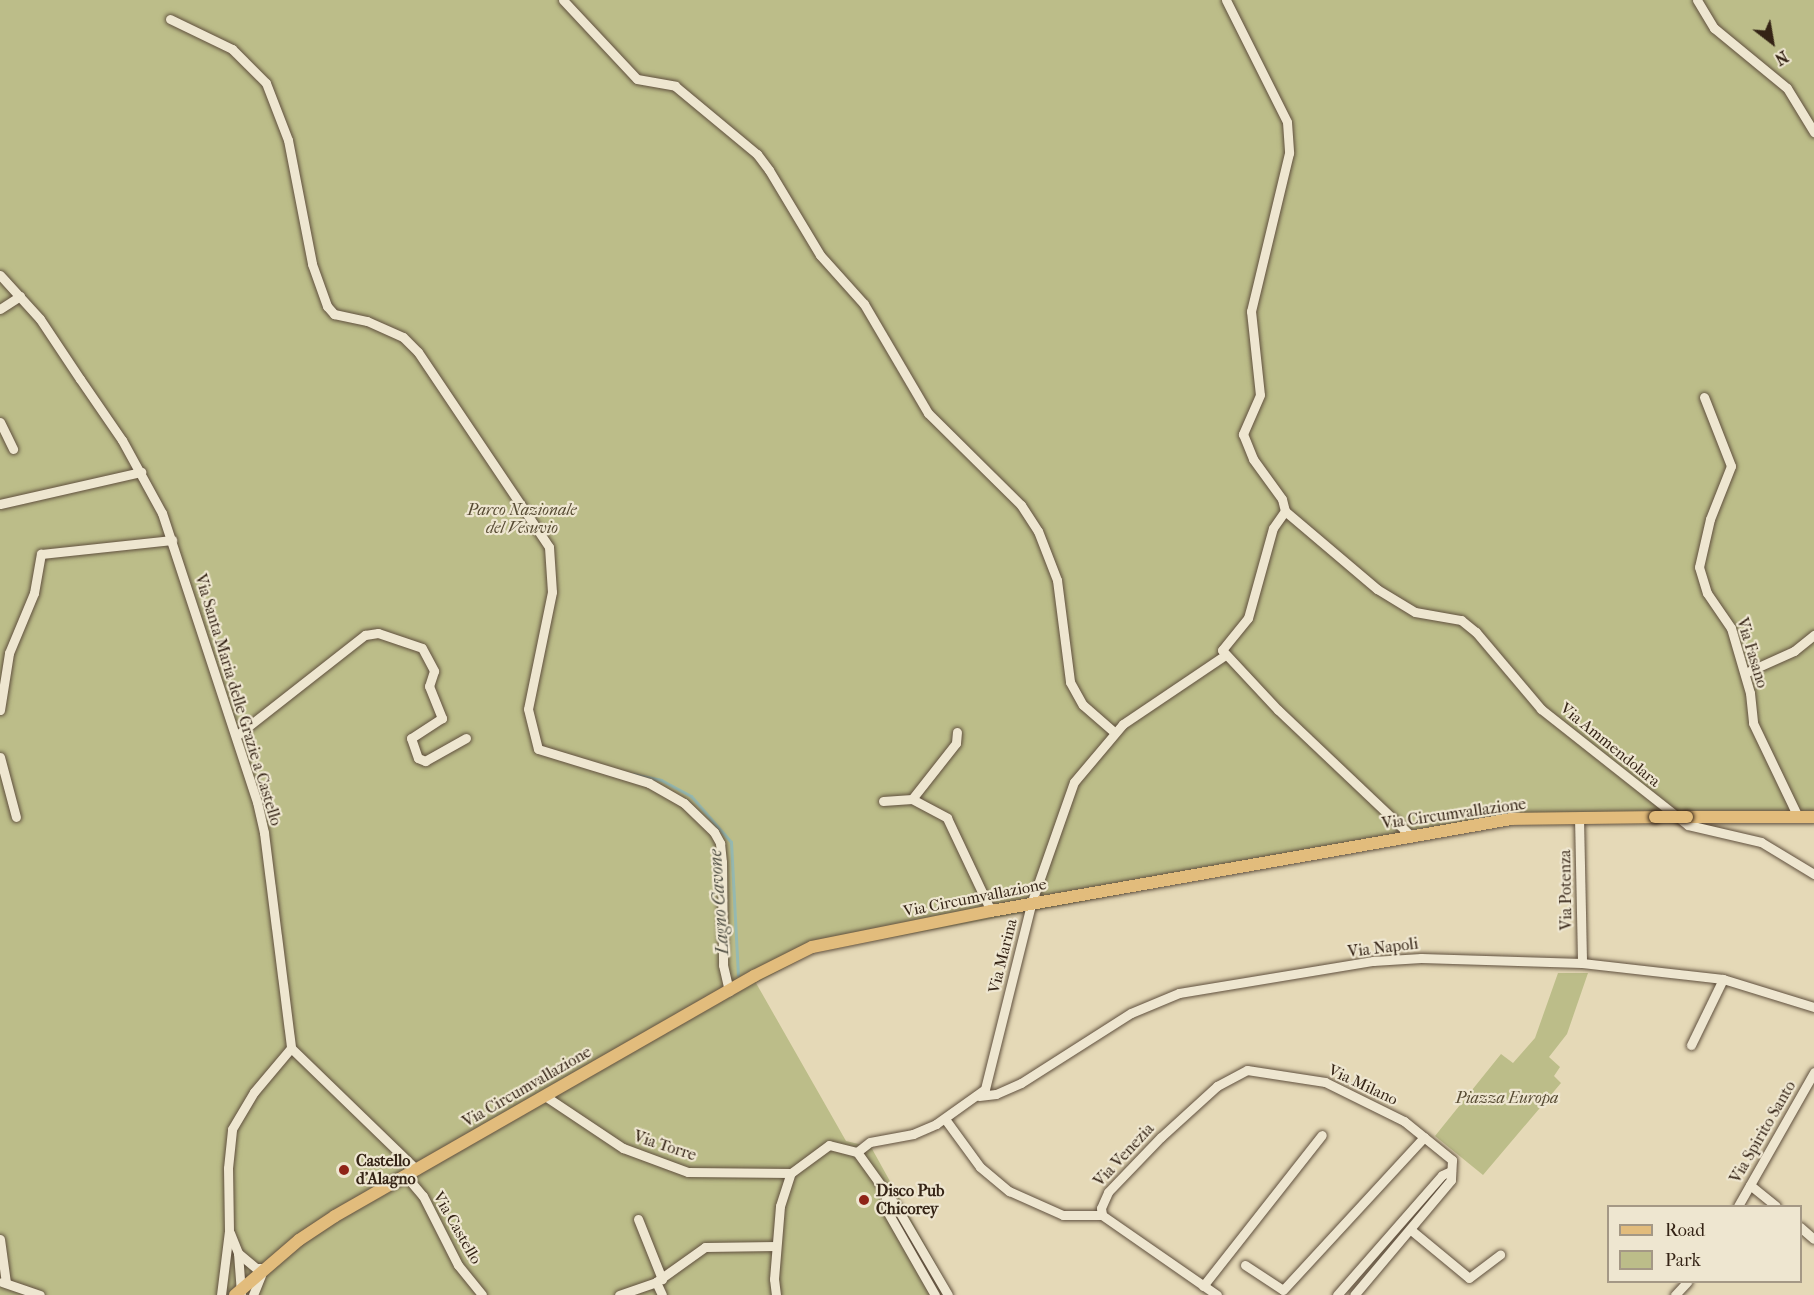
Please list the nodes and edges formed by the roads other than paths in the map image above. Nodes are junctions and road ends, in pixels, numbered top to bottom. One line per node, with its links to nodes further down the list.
1 (562, 0): 21 (street)
2 (1226, 0): 14 (street)
3 (1697, 0): 5 (street)
4 (170, 19): 37 (street)
5 (1814, 132)
6 (0, 274): 7 (street, Via Santa Maria delle Grazie a Castello)
7 (20, 296): 8 (street); 12 (street, Via Santa Maria delle Grazie a Castello)
8 (0, 309)
9 (1704, 397): 18 (street, Via Fasano)
10 (0, 422): 11 (street)
11 (13, 449)
12 (141, 472): 13 (street); 15 (street, Via Santa Maria delle Grazie a Castello)
13 (0, 504)
14 (1286, 511): 17 (street); 32 (street, Via Ammendolara)
15 (172, 540): 19 (street); 22 (street, Via Santa Maria delle Grazie a Castello)
16 (1814, 635): 18 (street)
17 (1224, 656): 21 (street); 31 (street)
18 (1745, 673): 29 (street, Via Fasano)
19 (0, 710)
20 (957, 732): 25 (street)
21 (1114, 732): 33 (street, Via Marina)
22 (236, 736): 23 (street); 40 (street, Via Santa Maria delle Grazie a Castello)
23 (466, 738)
24 (0, 757): 27 (street)
25 (912, 799): 26 (street); 34 (street)
26 (883, 801)
27 (16, 816)
28 (1579, 817): 29 (main road, Via Circumvallazione, bridge); 31 (main road, Via Circumvallazione); 35 (street, Via Potenza)
29 (1798, 817): 30 (main road, Via Circumvallazione)
30 (1814, 817)
31 (1411, 836): 33 (main road, Via Circumvallazione)
32 (1814, 874)
33 (1031, 904): 34 (main road, Via Circumvallazione); 44 (street, Via Marina)
34 (991, 911): 37 (main road, Via Circumvallazione)
35 (1582, 963): 36 (street, Via Napoli); 44 (street, Via Napoli)
36 (1723, 980): 38 (street, Via Napoli); 39 (street)
37 (733, 988): 43 (main road, Via Circumvallazione)
38 (1814, 1007)
39 (1691, 1045)
40 (291, 1048): 50 (street); 58 (street)
41 (1814, 1072): 52 (street, Via Spirito Santo)
42 (1217, 1086): 47 (street, Via Milano); 56 (street, Via Venezia)
43 (545, 1096): 50 (main road, Via Circumvallazione); 51 (street, Via Torre)
44 (979, 1096): 45 (street)
45 (945, 1119): 48 (street); 56 (street)
46 (1322, 1135): 72 (street)
47 (1424, 1137): 49 (street, Via Milano); 66 (street)
48 (856, 1152): 51 (street); 53 (street)
49 (1451, 1171): 60 (street); 84 (street)
50 (412, 1173): 67 (main road, Via Circumvallazione); 77 (street, Via Castello)
51 (791, 1173): 63 (street)
52 (1750, 1185): 54 (street, Via Spirito Santo); 55 (street)
53 (886, 1198): 81 (street); 82 (street)
54 (1739, 1205)
55 (1775, 1205)
56 (1102, 1215): 72 (street, Via Venezia)
57 (638, 1219): 69 (street)
58 (229, 1229): 64 (street); 68 (street)
59 (1802, 1229): 62 (street)
60 (1411, 1230): 65 (street); 85 (street)
61 (0, 1239): 70 (street)
62 (1814, 1239)
63 (776, 1246): 69 (street); 80 (street)
64 (238, 1253): 67 (street); 73 (street)
65 (1500, 1254)
66 (1245, 1265)
67 (268, 1266): 73 (main road, Via Circumvallazione); 76 (street)
68 (226, 1278): 73 (street); 75 (street)
69 (659, 1281): 78 (street); 79 (street)
70 (3, 1282): 74 (street)
71 (1685, 1283): 86 (street)
72 (1203, 1286): 83 (street, Via Venezia)
73 (237, 1294)
74 (40, 1295)
75 (221, 1295)
76 (253, 1295)
77 (482, 1295)
78 (619, 1295)
79 (662, 1295)
80 (776, 1295)
81 (935, 1295)
82 (948, 1295)
83 (1217, 1295)
84 (1337, 1295)
85 (1354, 1295)
86 (1674, 1295)

